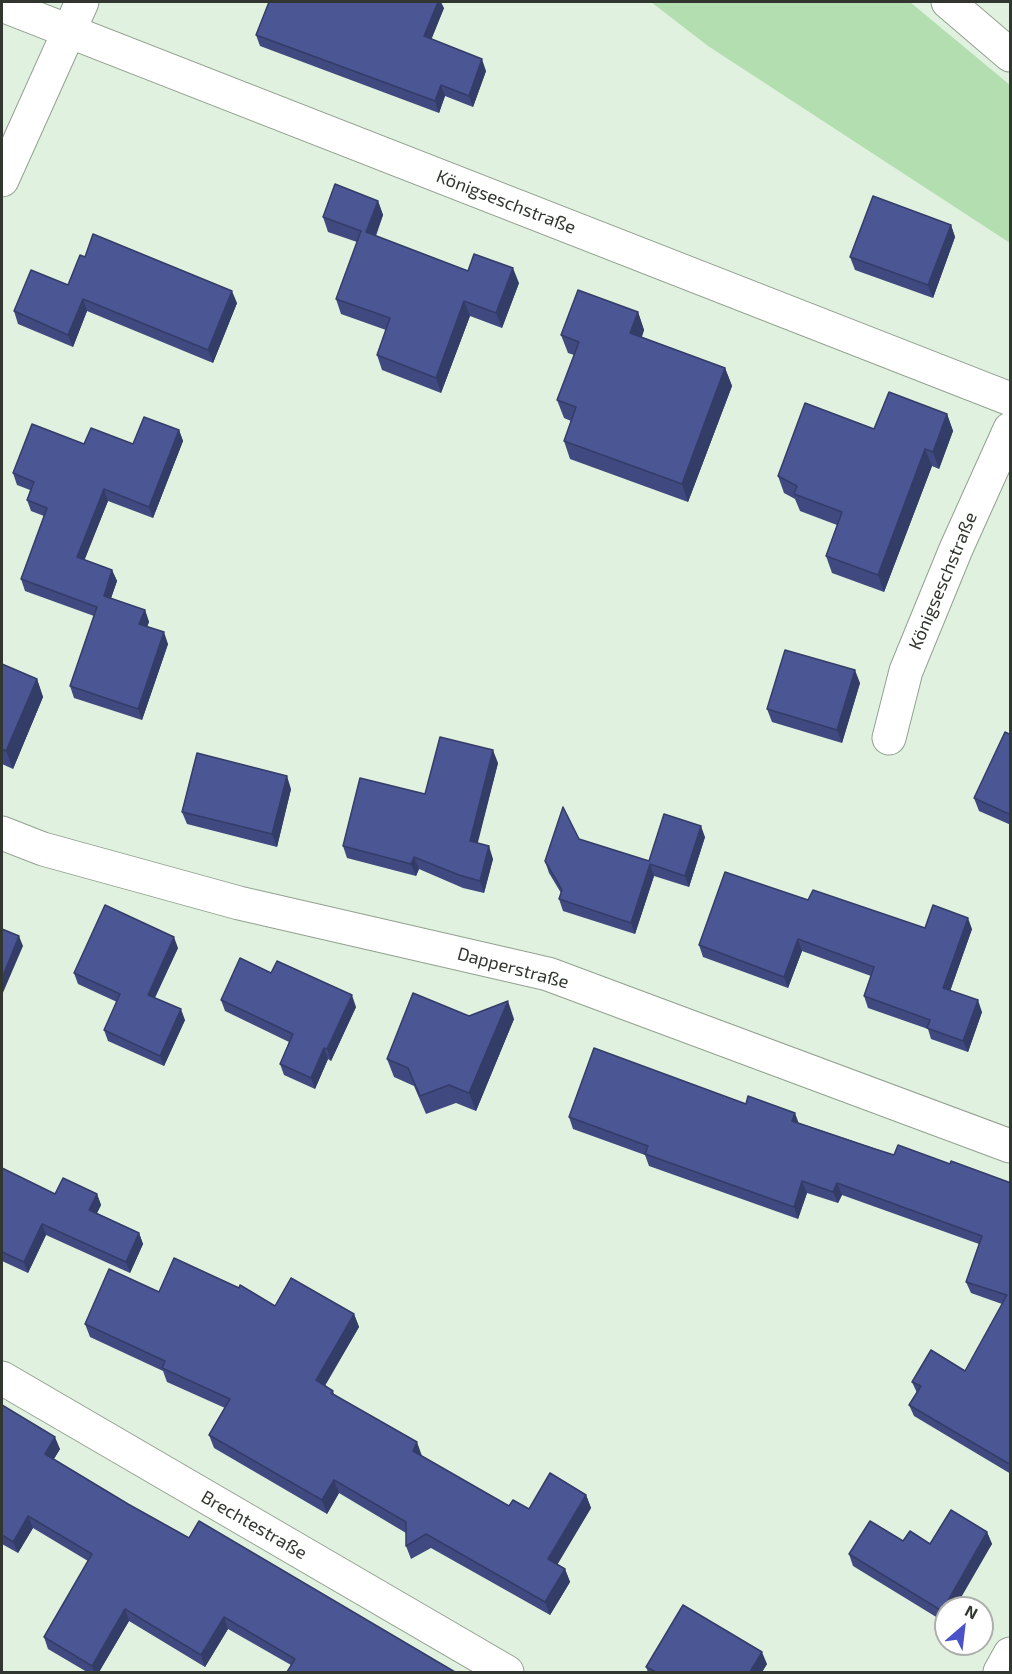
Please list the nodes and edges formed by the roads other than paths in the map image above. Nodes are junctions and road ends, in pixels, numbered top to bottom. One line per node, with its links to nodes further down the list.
1 (82, 2): 4 (street)
2 (948, 2): 5 (street)
3 (2, 5): 4 (street, Königseschstraße)
4 (68, 31): 6 (street); 7 (street, Königseschstraße)
5 (1011, 55)
6 (2, 180)
7 (1011, 399)
8 (1011, 429): 9 (street, Königseschstraße)
9 (889, 738)
10 (2, 833): 11 (street, Dapperstraße)
11 (1011, 1146)
12 (2, 1378): 14 (street, Brechtestraße)
13 (1011, 1654): 15 (street)
14 (507, 1672)
15 (1000, 1672)

